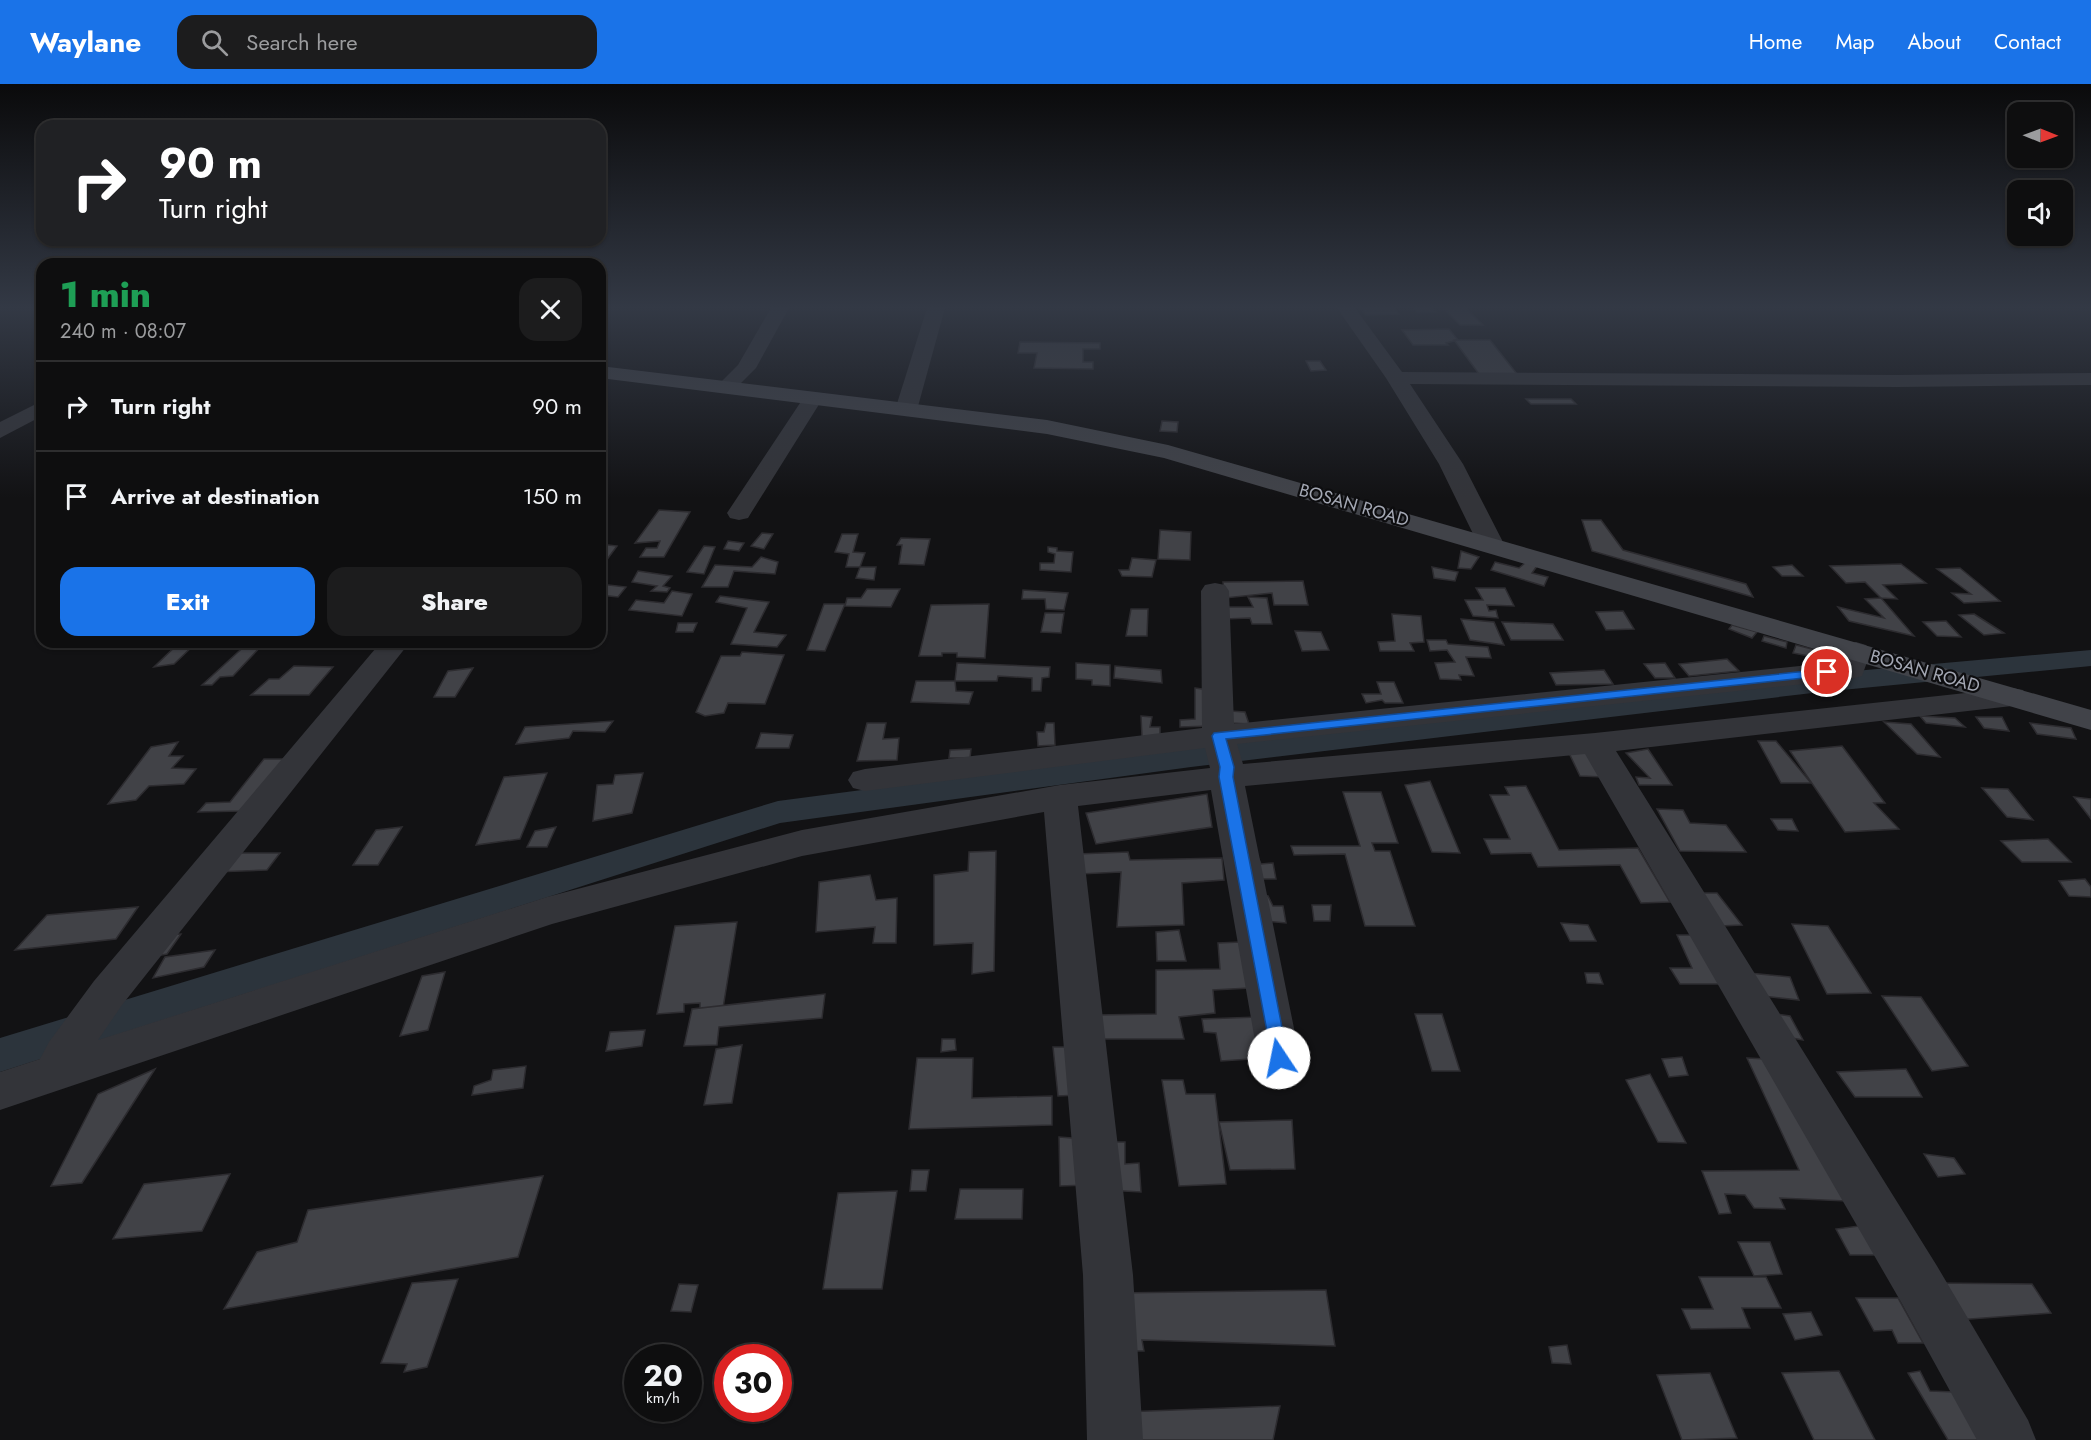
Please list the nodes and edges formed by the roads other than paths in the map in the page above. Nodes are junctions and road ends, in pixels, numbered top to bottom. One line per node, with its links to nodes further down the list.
1 (743, 371): 7 (street)
2 (917, 371): 10 (street)
3 (1391, 371): 5 (street)
4 (606, 373): 7 (main road, BOSAN ROAD)
5 (1396, 378): 6 (street); 13 (street)
6 (2091, 379)
7 (726, 387): 8 (main road, BOSAN ROAD)
8 (813, 398): 10 (main road, BOSAN ROAD); 12 (street)
9 (36, 410): 11 (street)
10 (906, 410): 13 (main road, BOSAN ROAD)
11 (0, 431)
12 (739, 513)
13 (1491, 544): 16 (main road, BOSAN ROAD)
14 (1215, 591): 20 (street)
15 (391, 648): 24 (street)
16 (1869, 655): 17 (main road, BOSAN ROAD); 20 (street)
17 (2012, 697): 18 (main road, BOSAN ROAD); 19 (street)
18 (2091, 720)
19 (1595, 744): 20 (street); 27 (street)
20 (1223, 757): 21 (street); 22 (street); 23 (street)
21 (865, 780)
22 (1060, 798): 24 (street); 26 (street)
23 (1279, 1058)
24 (60, 1064): 25 (street)
25 (0, 1091)
26 (1116, 1440)
27 (2008, 1440)

